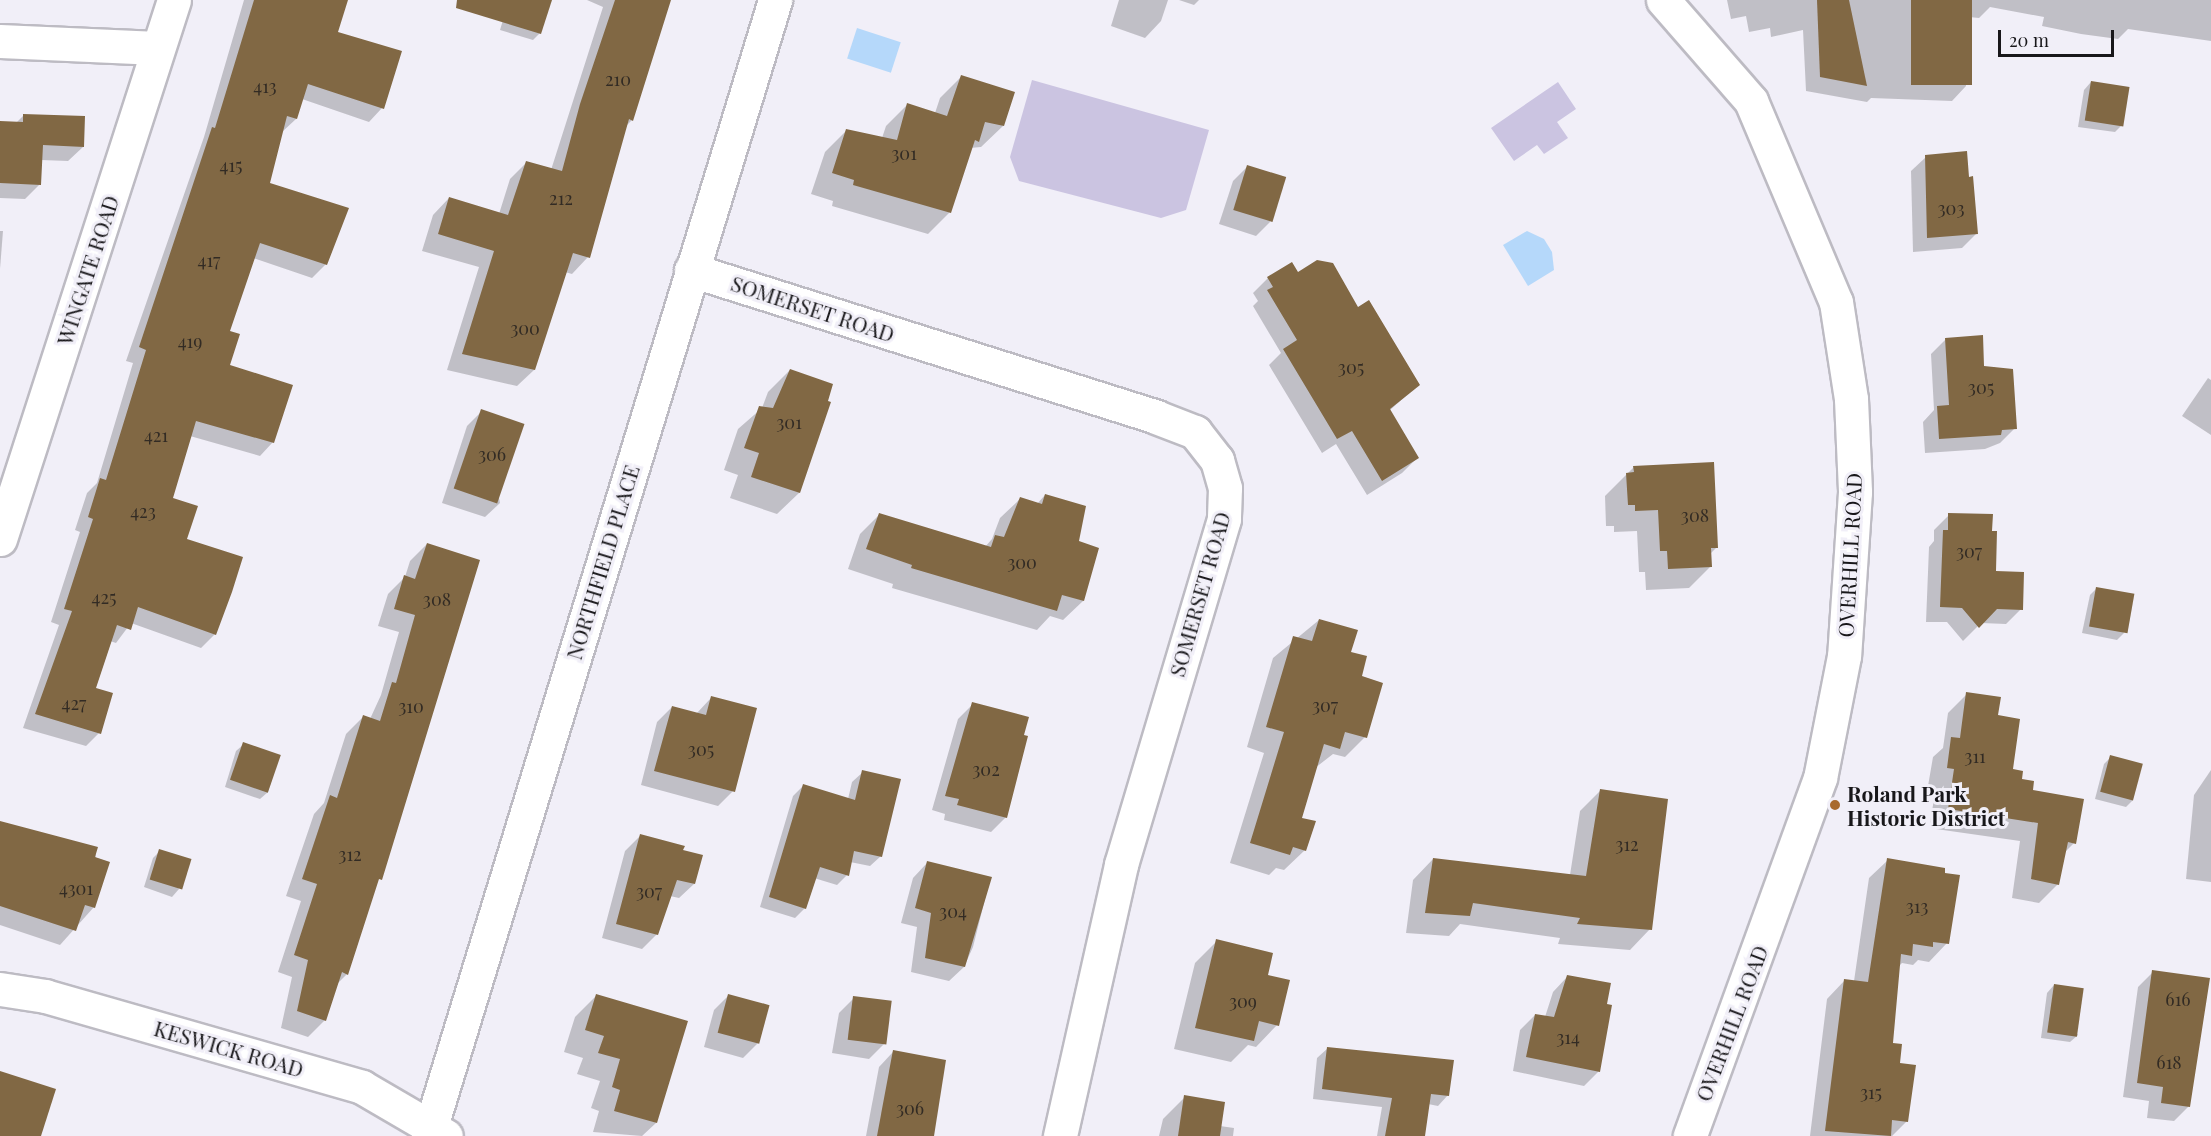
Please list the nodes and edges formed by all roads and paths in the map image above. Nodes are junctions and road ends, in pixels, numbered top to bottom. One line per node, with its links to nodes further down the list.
1 (174, 0): 5 (street, WINGATE ROAD)
2 (775, 0): 6 (street, NORTHFIELD PLACE)
3 (1664, 0): 11 (street, OVERHILL ROAD)
4 (0, 41): 5 (street)
5 (158, 48): 7 (street, WINGATE ROAD)
6 (691, 270): 9 (street, NORTHFIELD PLACE); 10 (street, SOMERSET ROAD)
7 (2, 525)
8 (0, 989): 9 (street, KESWICK ROAD)
9 (435, 1132)
10 (1060, 1136)
11 (1690, 1136)

